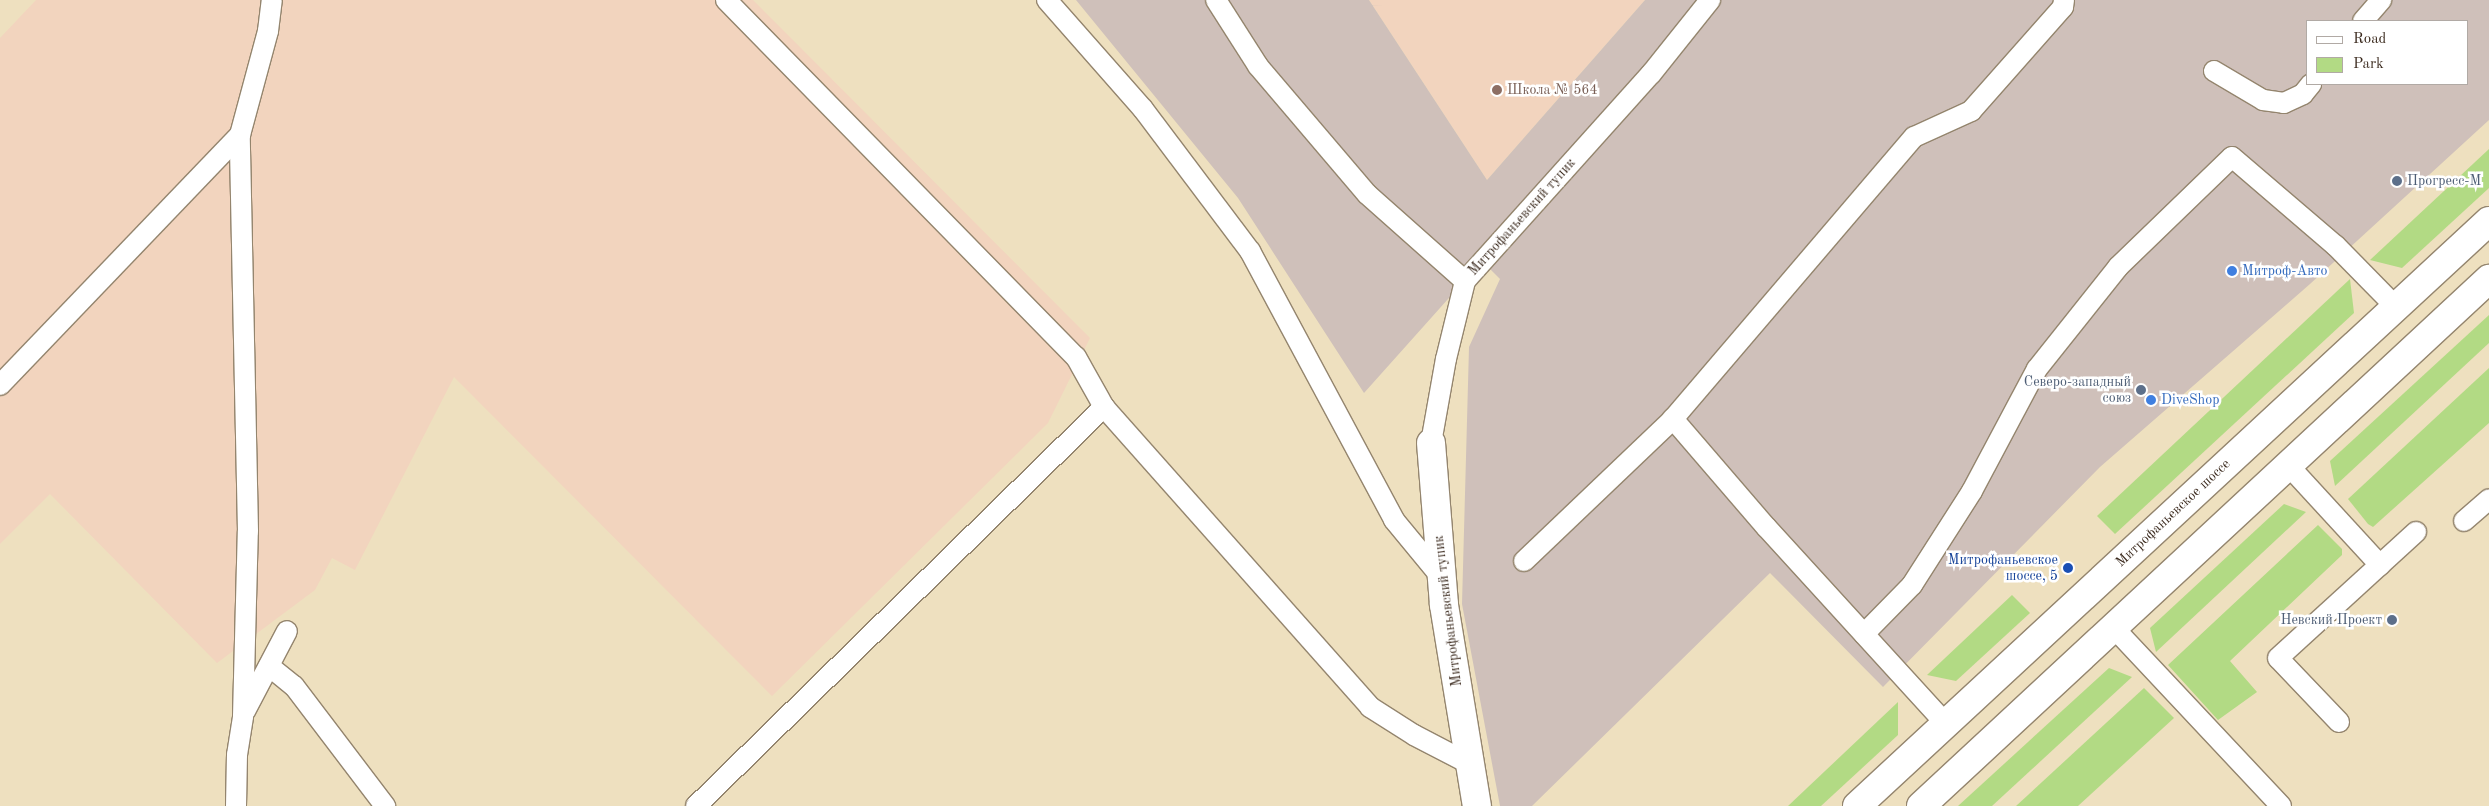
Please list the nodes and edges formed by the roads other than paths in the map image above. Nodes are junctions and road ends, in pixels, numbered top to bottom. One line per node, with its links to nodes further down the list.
1 (272, 0): 11 (lane)
2 (726, 0): 17 (lane)
3 (1047, 0): 26 (lane)
4 (1216, 0): 14 (lane)
5 (1710, 0): 14 (lane, Митрофаньевский тупик)
6 (2064, 0): 18 (lane)
7 (2381, 0): 8 (lane)
8 (2365, 20)
9 (2214, 71): 10 (lane)
10 (2310, 85)
11 (240, 135): 16 (lane); 31 (lane)
12 (2489, 221): 15 (main road, Митрофаньевское шоссе)
13 (2489, 279): 20 (main road)
14 (1466, 281): 19 (lane, Митрофаньевский тупик)
15 (2396, 307): 29 (lane); 33 (main road, Митрофаньевское шоссе)
16 (0, 385)
17 (1104, 407): 34 (lane); 37 (lane)
18 (1673, 419): 24 (lane); 29 (lane)
19 (1431, 443): 26 (main road, Митрофаньевский тупик)
20 (2288, 465): 25 (lane); 27 (main road)
21 (2489, 499): 22 (lane)
22 (2464, 521)
23 (2416, 532): 25 (lane)
24 (1524, 561)
25 (2380, 565): 32 (lane)
26 (1442, 578): 34 (main road, Митрофаньевский тупик)
27 (2114, 628): 40 (main road); 41 (lane)
28 (287, 631): 30 (lane)
29 (1864, 634): 33 (lane)
30 (269, 666): 31 (lane); 36 (lane)
31 (243, 716): 35 (lane)
32 (2339, 722)
33 (1946, 724): 39 (main road, Митрофаньевское шоссе)
34 (1468, 763): 38 (main road, Митрофаньевский тупик)
35 (236, 806)
36 (385, 806)
37 (696, 806)
38 (1477, 806)
39 (1857, 806)
40 (1921, 806)
41 (2281, 806)

